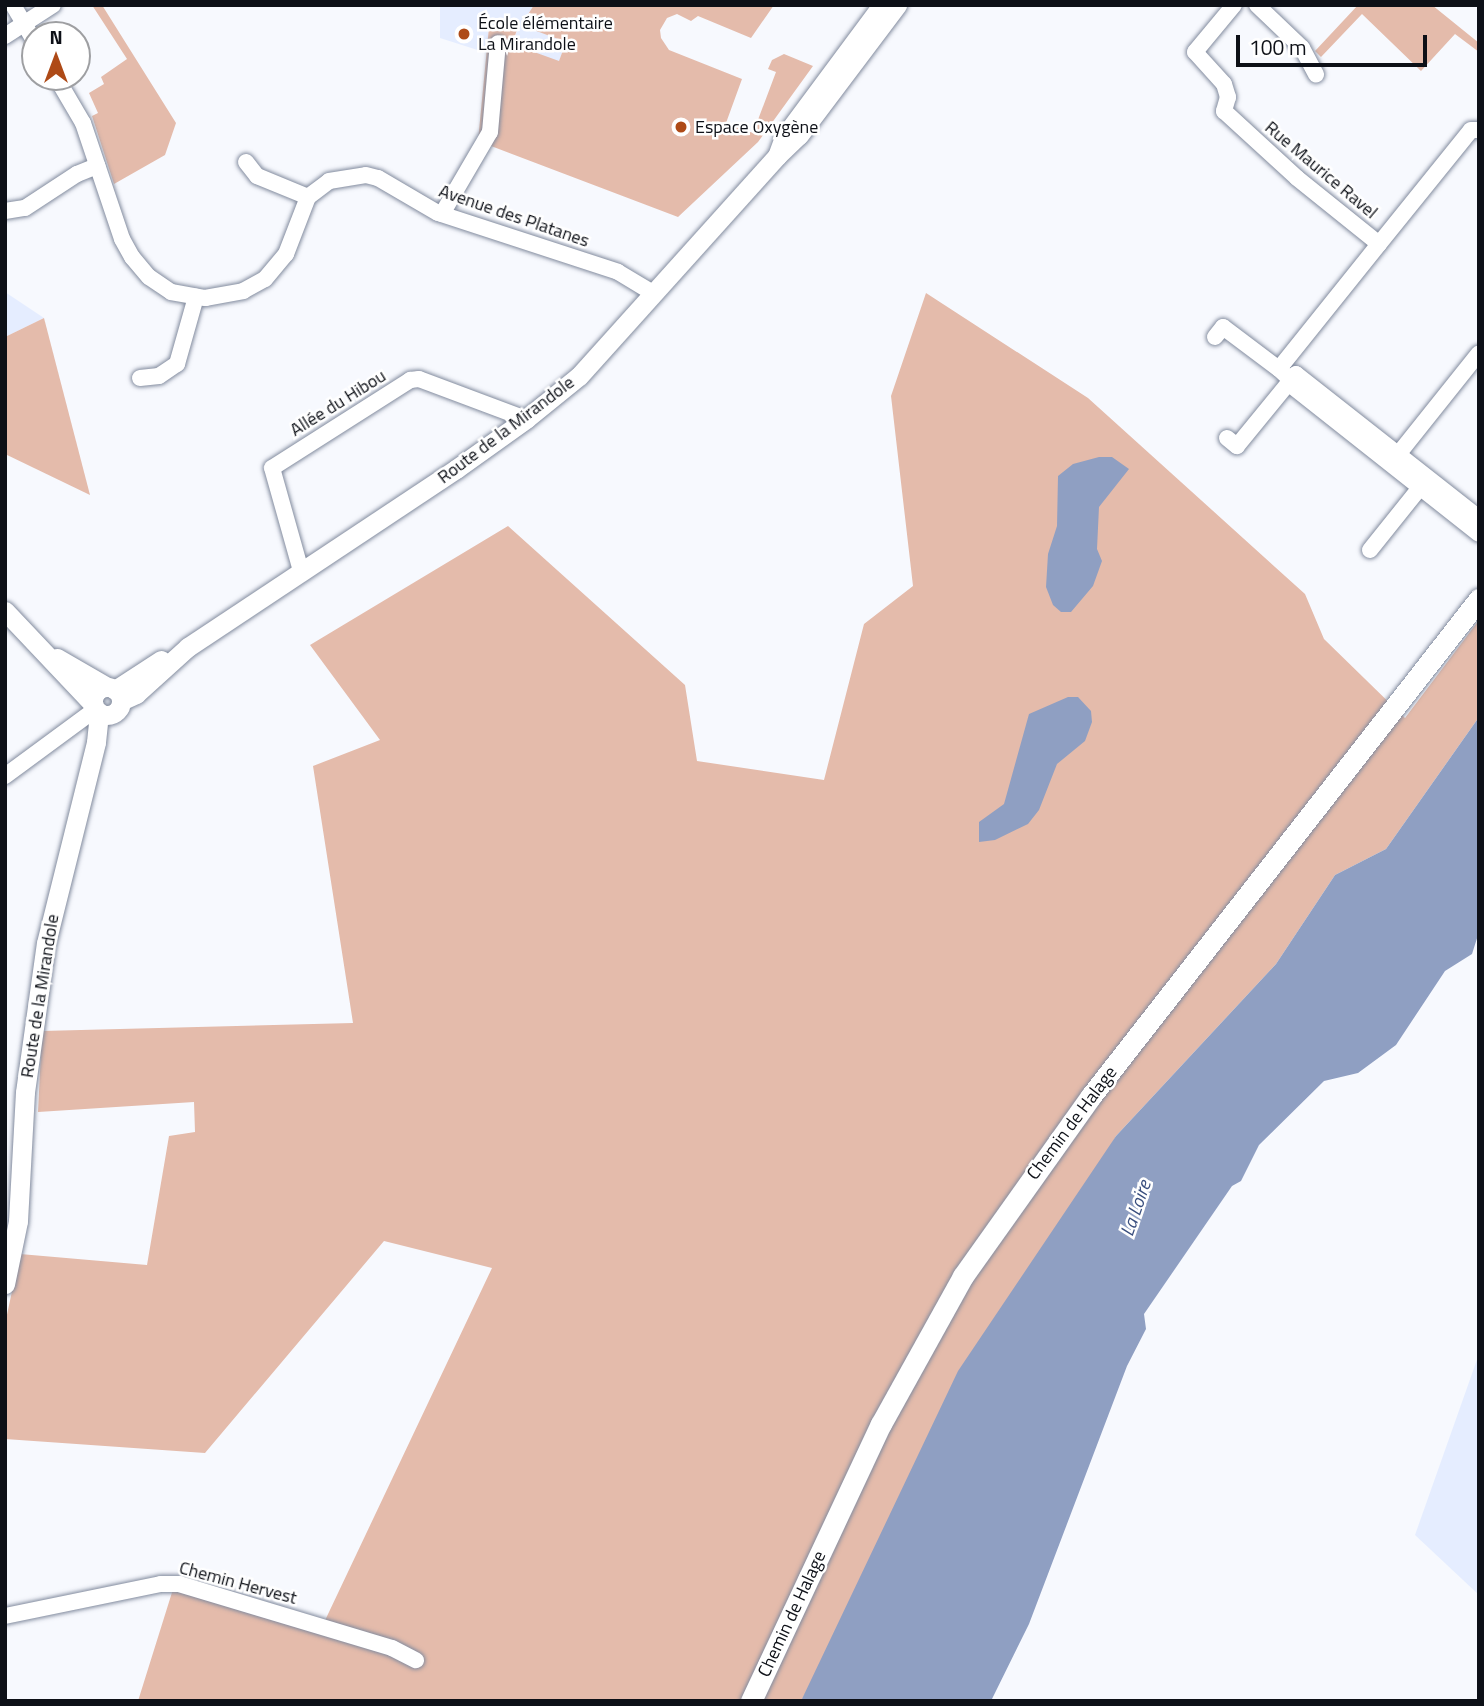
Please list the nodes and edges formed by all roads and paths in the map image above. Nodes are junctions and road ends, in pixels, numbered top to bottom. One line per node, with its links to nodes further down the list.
1 (13, 5): 7 (street)
2 (53, 5): 8 (street)
3 (883, 5): 12 (street, Route de la Mirandole)
4 (897, 5): 12 (street, Route de la Mirandole)
5 (1234, 5): 21 (street, Rue Maurice Ravel)
6 (1256, 5): 13 (street)
7 (22, 21)
8 (29, 21)
9 (21, 26): 10 (street)
10 (5, 36)
11 (498, 43): 20 (street)
12 (840, 71): 22 (street, Route de la Mirandole)
13 (1316, 74)
14 (64, 91): 17 (street)
15 (1479, 130): 21 (street)
16 (246, 162): 18 (street)
17 (97, 166): 19 (street); 23 (street)
18 (308, 197): 20 (street, Avenue des Platanes); 23 (street)
19 (5, 211)
20 (442, 214): 22 (street, Avenue des Platanes)
21 (1379, 244): 26 (street, Rue Maurice Ravel)
22 (653, 293): 28 (street, Route de la Mirandole)
23 (196, 298): 27 (street)
24 (1215, 337): 26 (street)
25 (1479, 353): 30 (street)
26 (1289, 377): 29 (street, Rue Maurice Ravel); 30 (street)
27 (140, 378)
28 (526, 419): 35 (street, Route de la Mirandole); 35 (street, Allée du Hibou)
29 (1227, 438)
30 (1394, 459): 31 (street)
31 (1424, 483): 32 (street); 33 (street); 34 (street)
32 (1479, 518)
33 (1479, 534)
34 (1370, 550)
35 (301, 571): 39 (street, Route de la Mirandole)
36 (1479, 600): 45 (main road, Chemin de Halage)
37 (5, 611): 38 (street)
38 (46, 652): 39 (street); 40 (street)
39 (114, 693): 40 (street, Route de la Mirandole)
40 (96, 709): 41 (street); 42 (street, Route de la Mirandole)
41 (5, 776)
42 (5, 1284)
43 (5, 1616): 44 (street, Chemin Hervest)
44 (416, 1660)
45 (751, 1701)

